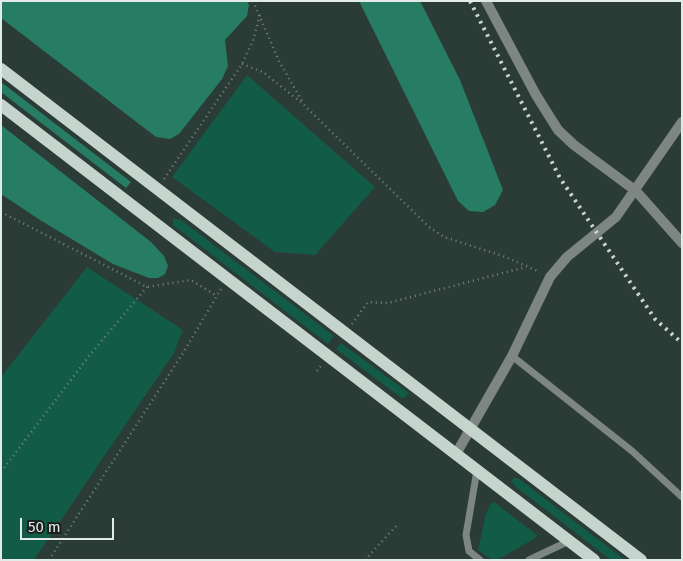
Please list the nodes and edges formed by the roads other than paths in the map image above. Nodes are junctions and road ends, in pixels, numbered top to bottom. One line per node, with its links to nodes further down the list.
1 (486, 1): 5 (street)
2 (1, 69): 8 (main road)
3 (1, 105): 9 (main road)
4 (682, 122): 5 (street)
5 (636, 191): 6 (street); 7 (street)
6 (682, 243)
7 (512, 356): 8 (street); 11 (lane)
8 (471, 428): 9 (street); 16 (main road)
9 (456, 454): 10 (main road)
10 (477, 470): 12 (main road); 13 (lane)
11 (682, 498)
12 (569, 541): 14 (lane); 15 (main road)
13 (480, 560)
14 (529, 560)
15 (594, 560)
16 (642, 560)

